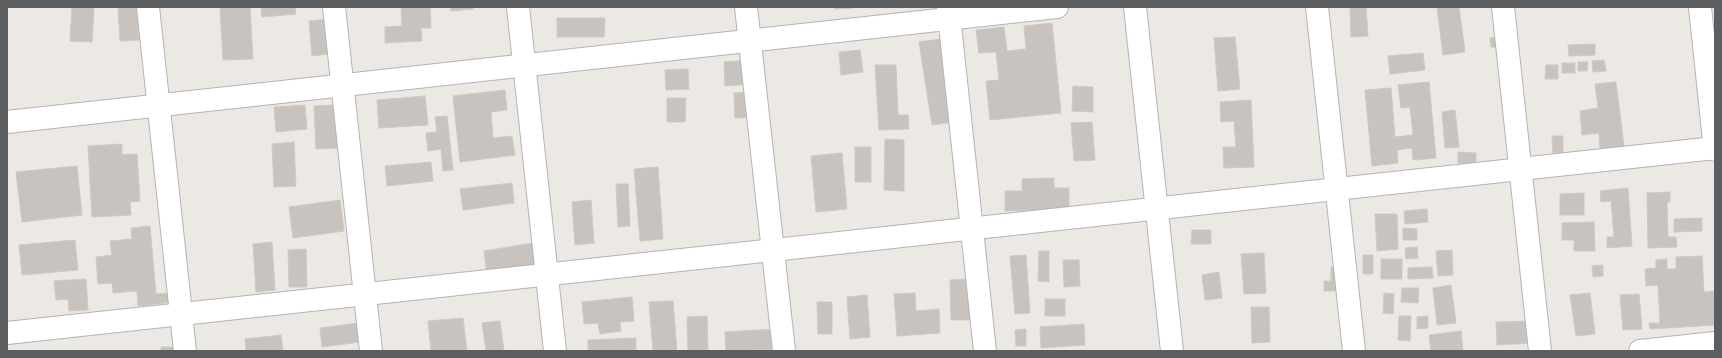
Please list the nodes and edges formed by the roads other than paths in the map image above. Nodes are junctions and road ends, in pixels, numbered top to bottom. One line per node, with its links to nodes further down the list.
1 (148, 7): 14 (street)
2 (334, 7): 13 (street)
3 (518, 7): 12 (street)
4 (746, 7): 11 (street)
5 (1057, 7): 10 (street)
6 (1136, 7): 19 (street)
7 (1317, 7): 18 (street)
8 (1503, 7): 17 (street)
9 (1700, 7): 16 (street)
10 (949, 13): 11 (street); 20 (street)
11 (750, 41): 12 (street); 21 (street)
12 (525, 66): 13 (street); 22 (street)
13 (342, 86): 14 (street); 23 (street)
14 (158, 106): 15 (street); 24 (street)
15 (7, 122)
16 (1715, 149): 17 (street)
17 (1521, 169): 18 (street); 34 (street)
18 (1337, 189): 19 (street); 33 (street)
19 (1157, 209): 20 (street); 32 (street)
20 (972, 229): 21 (street); 31 (street)
21 (773, 250): 22 (street); 30 (street)
22 (547, 275): 23 (street); 29 (street)
23 (365, 295): 24 (street); 28 (street)
24 (181, 315): 25 (street); 27 (street)
25 (7, 334)
26 (1715, 343): 35 (street)
27 (185, 351)
28 (371, 351)
29 (555, 351)
30 (784, 351)
31 (985, 351)
32 (1172, 351)
33 (1354, 351)
34 (1540, 351)
35 (1640, 351)

